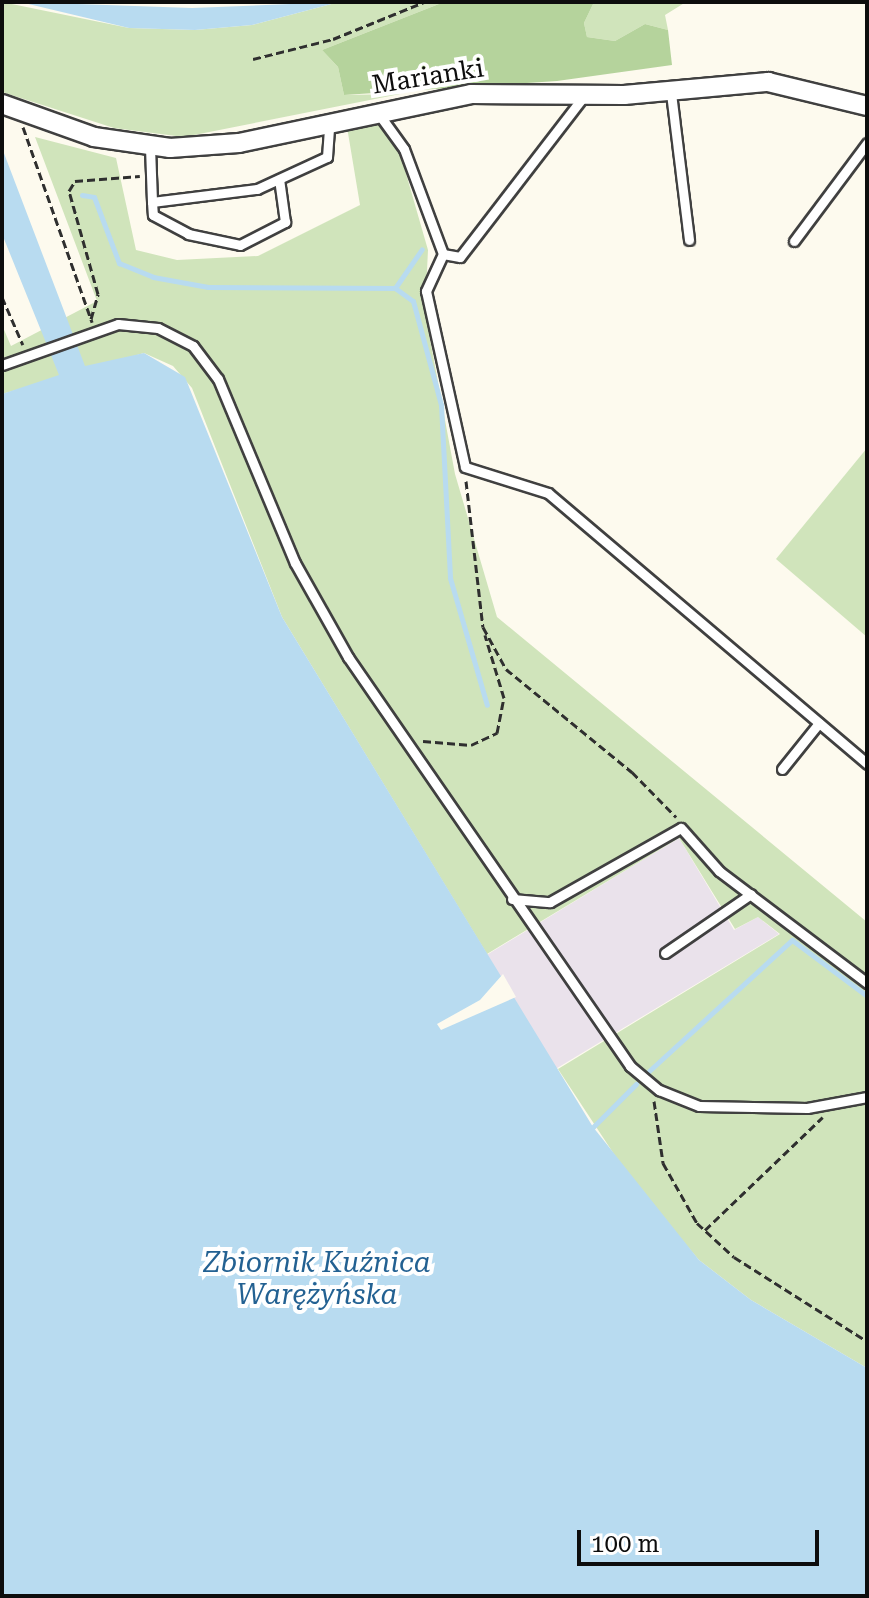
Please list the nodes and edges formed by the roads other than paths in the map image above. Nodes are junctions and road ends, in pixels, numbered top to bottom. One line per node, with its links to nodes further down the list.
1 (671, 93): 2 (street, Marianki); 4 (street, Marianki); 11 (lane)
2 (584, 95): 5 (street, Marianki); 13 (lane)
3 (2, 104): 8 (street, Marianki)
4 (867, 106)
5 (377, 110): 6 (street, Marianki); 13 (lane)
6 (329, 121): 8 (street, Marianki); 9 (lane)
7 (867, 143): 12 (lane)
8 (150, 147): 10 (lane)
9 (279, 179): 10 (lane); 10 (lane)
10 (152, 202)
11 (689, 240)
12 (794, 241)
13 (443, 254): 15 (lane)
14 (2, 365): 19 (lane)
15 (819, 723): 16 (lane); 17 (lane)
16 (867, 764)
17 (782, 769)
18 (751, 894): 19 (lane); 20 (lane); 21 (lane)
19 (512, 899): 22 (lane)
20 (665, 953)
21 (867, 983)
22 (867, 1097)

